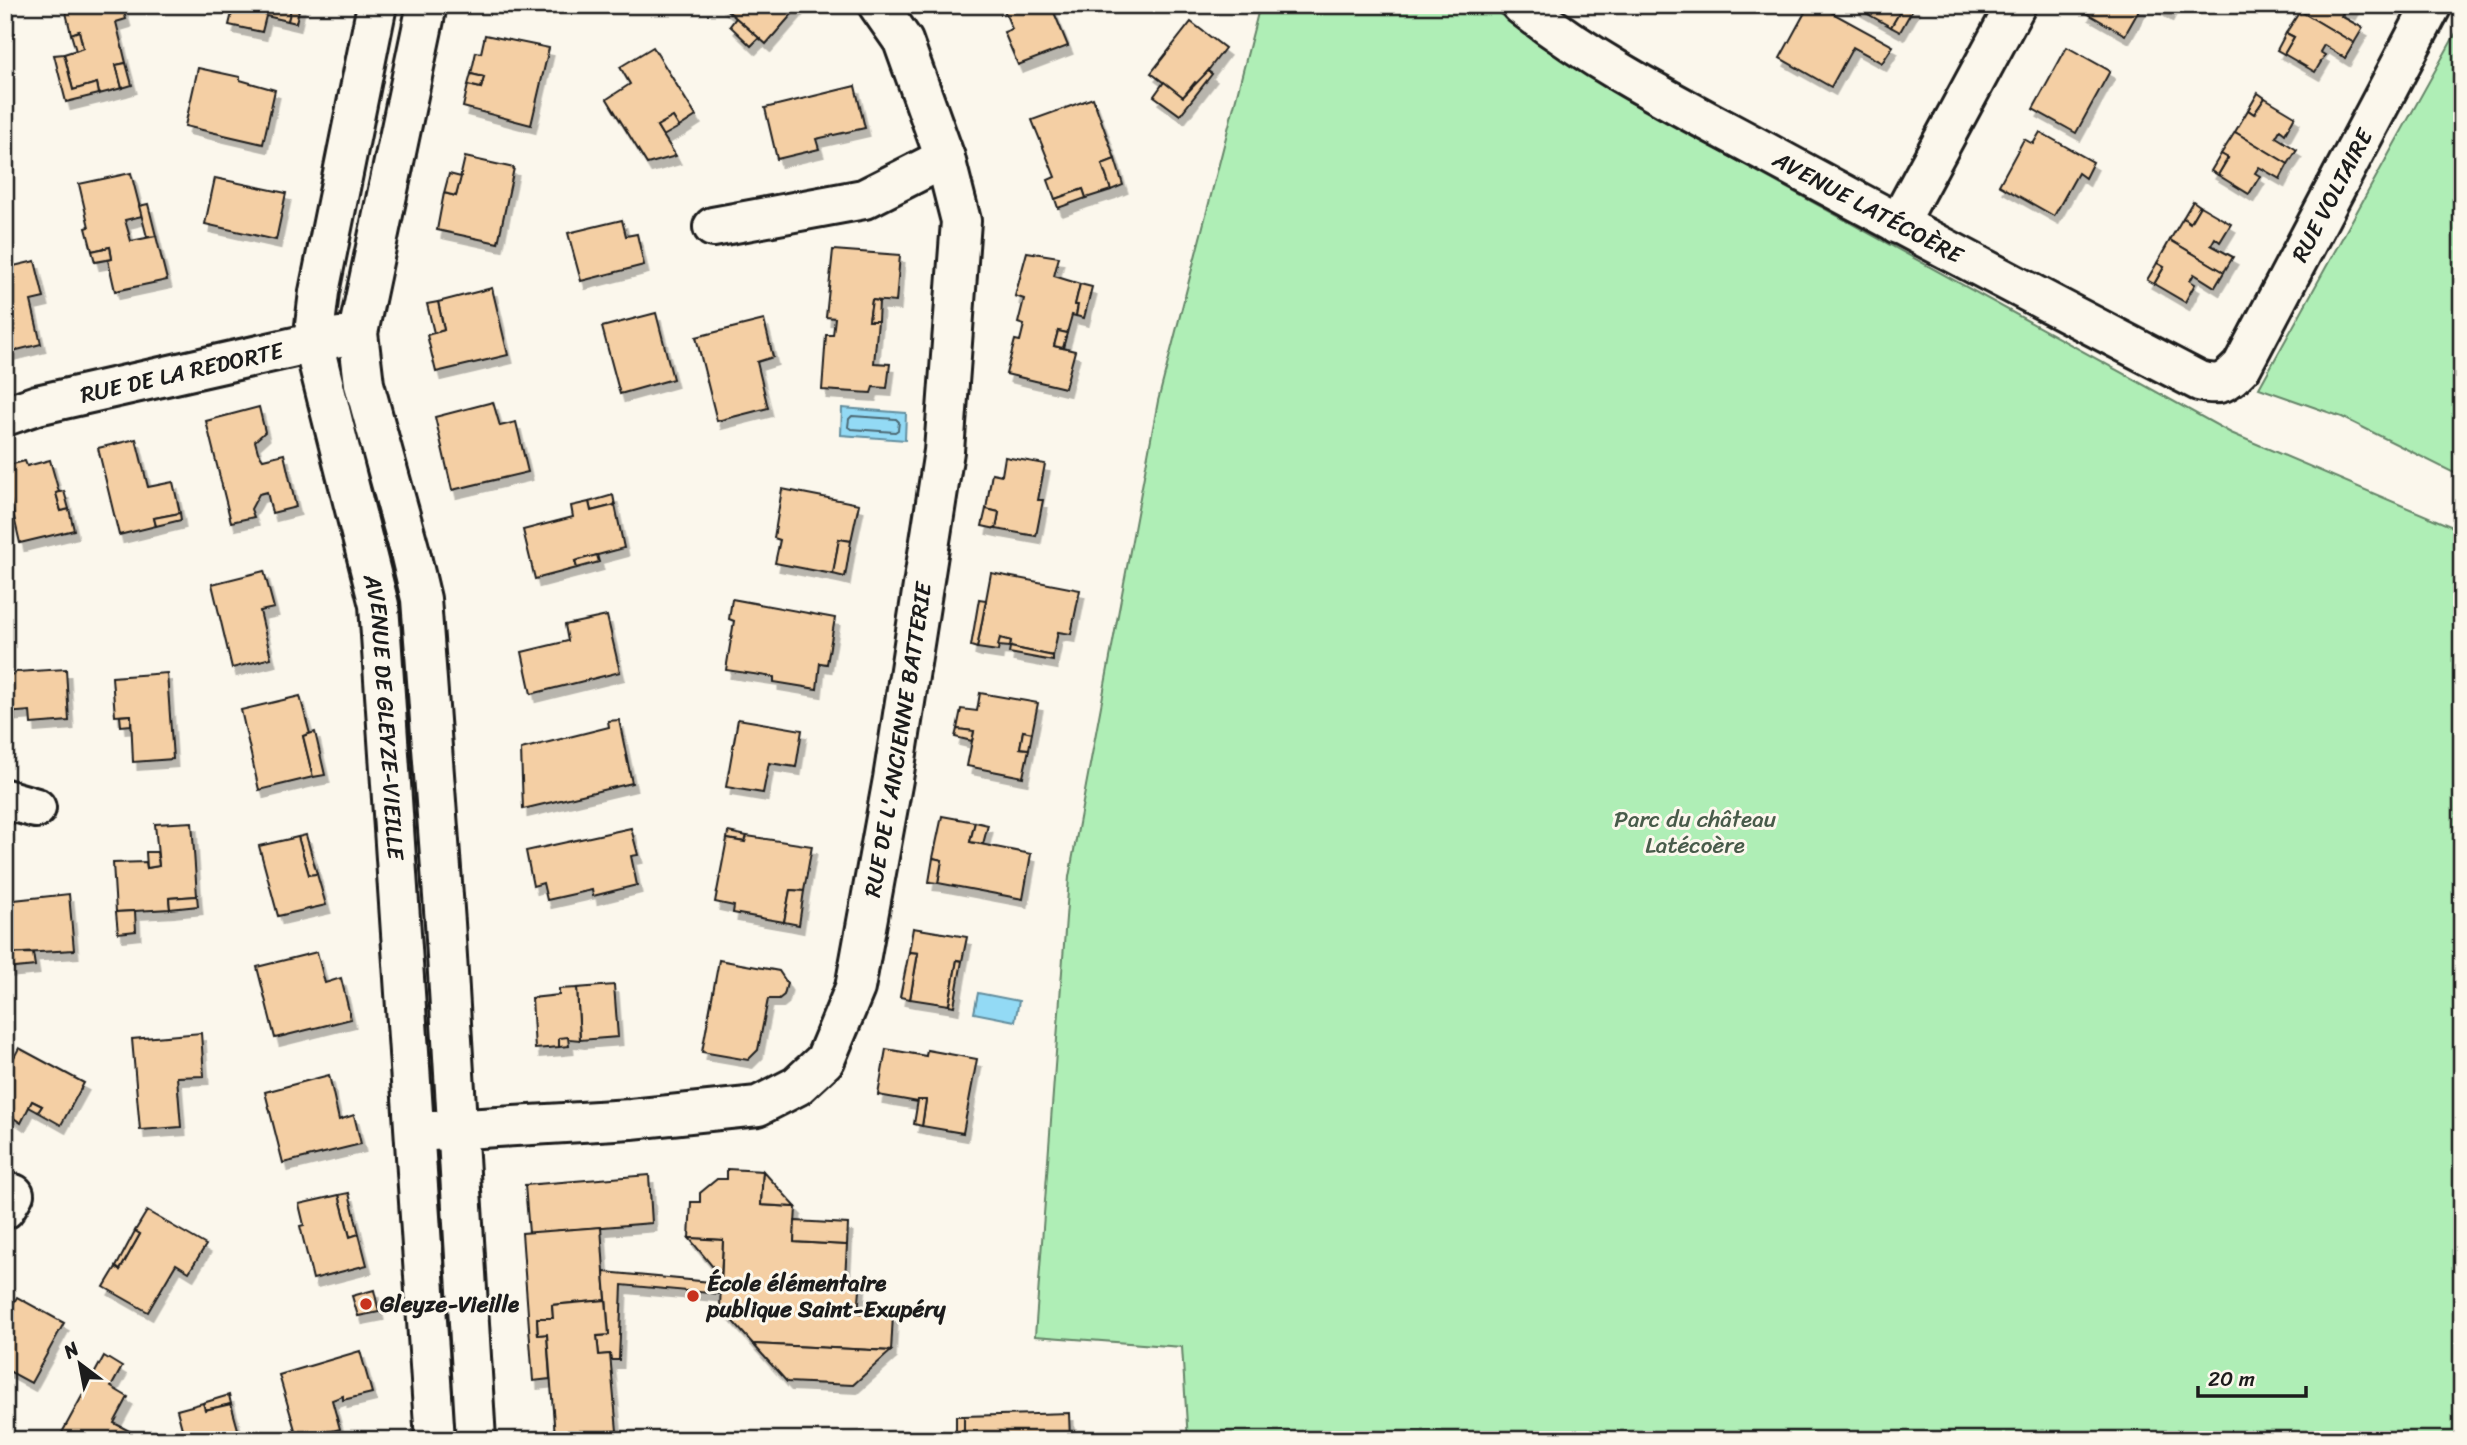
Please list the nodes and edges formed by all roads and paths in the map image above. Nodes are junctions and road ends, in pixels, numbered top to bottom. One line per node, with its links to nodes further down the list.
1 (377, 5): 11 (street, AVENUE DE GLEYZE-VIEILLE)
2 (427, 5): 10 (street, AVENUE DE GLEYZE-VIEILLE)
3 (878, 5): 7 (street, RUE DE L'ANCIENNE BATTERIE)
4 (1521, 5): 8 (street, AVENUE LATÉCOÈRE)
5 (2016, 5): 8 (street)
6 (2432, 5): 12 (street, RUE VOLTAIRE)
7 (945, 158): 9 (street); 14 (street, RUE DE L'ANCIENNE BATTERIE)
8 (1898, 225): 12 (street, AVENUE LATÉCOÈRE)
9 (713, 227)
10 (358, 333): 11 (street, RUE DE LA REDORTE); 14 (street, AVENUE DE GLEYZE-VIEILLE)
11 (313, 342): 13 (street, RUE DE LA REDORTE); 15 (street, AVENUE DE GLEYZE-VIEILLE)
12 (2227, 381)
13 (5, 416)
14 (457, 1130): 15 (street, RUE DE L'ANCIENNE BATTERIE); 17 (street, AVENUE DE GLEYZE-VIEILLE)
15 (415, 1132): 16 (street, AVENUE DE GLEYZE-VIEILLE)
16 (435, 1440)
17 (476, 1440)

